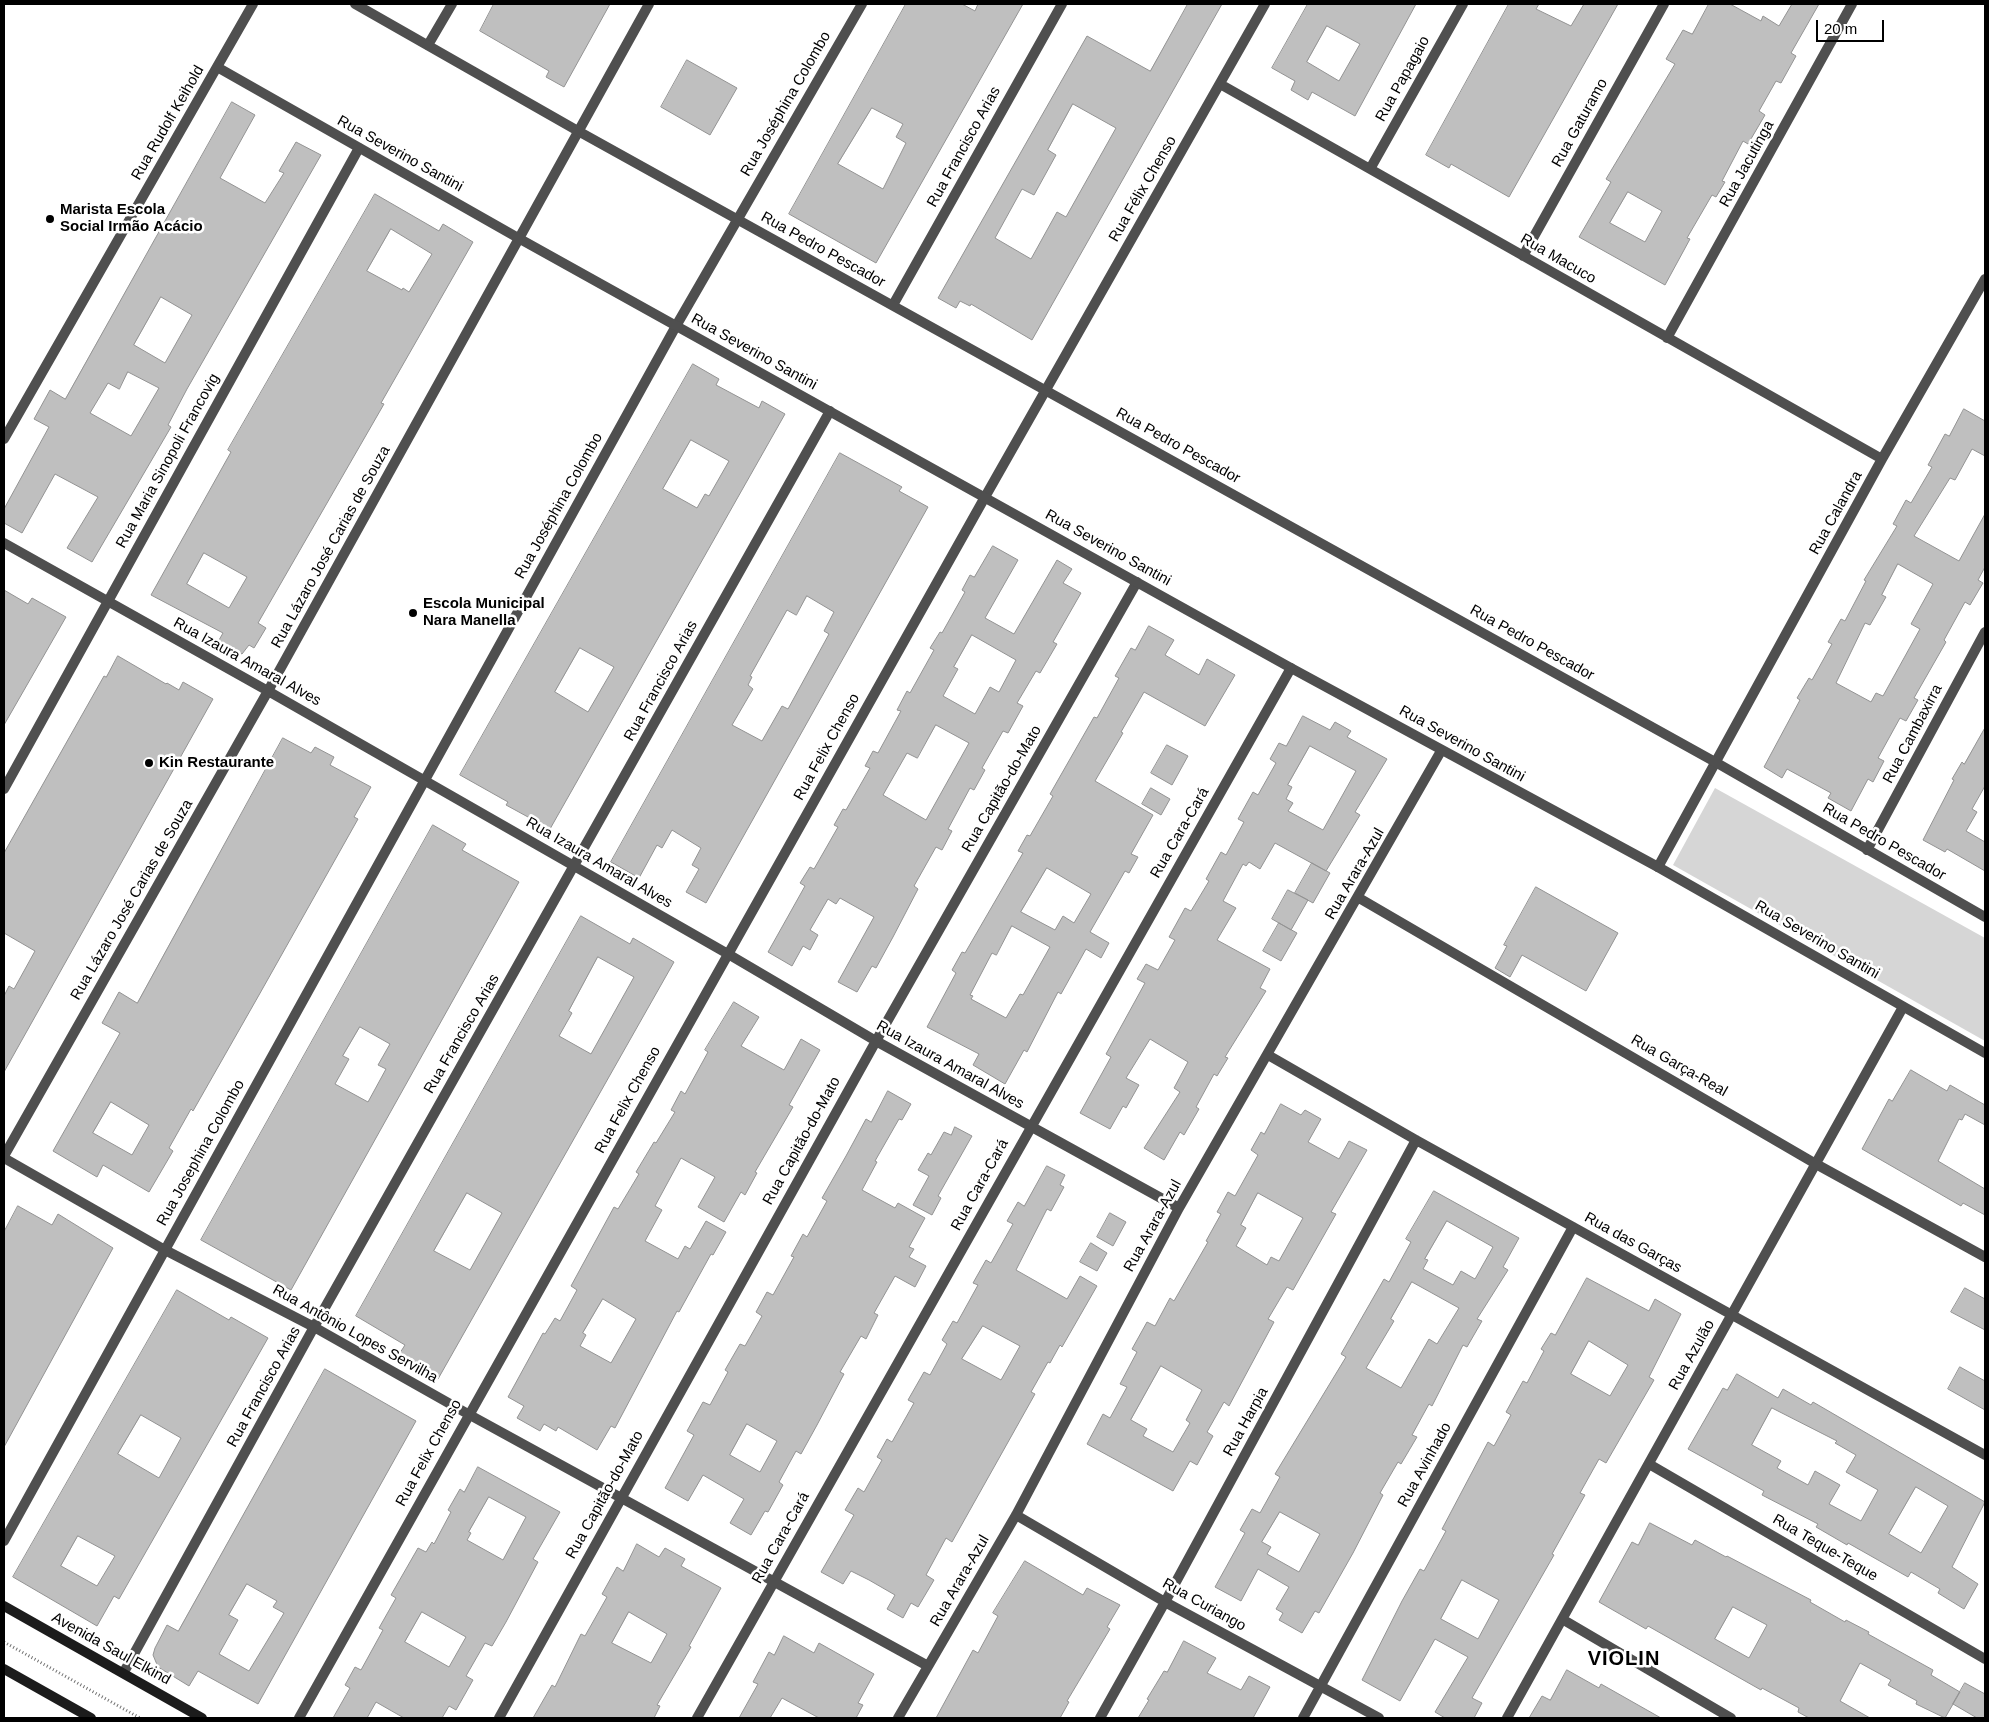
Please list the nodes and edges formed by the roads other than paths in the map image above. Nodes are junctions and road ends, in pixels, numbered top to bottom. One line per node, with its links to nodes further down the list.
1 (254, 4): 12 (street, Rua Rudolf Keihold)
2 (354, 4): 11 (street, Rua Pedro Pescador)
3 (452, 4): 11 (street)
4 (649, 4): 14 (street)
5 (862, 4): 17 (street, Rua Joséphina Colombo)
6 (1062, 4): 21 (street, Rua Francisco Arias)
7 (1266, 4): 13 (street, Rua Félix Chenso)
8 (1463, 4): 16 (street, Rua Papagaio)
9 (1664, 4): 19 (street, Rua Gaturamo)
10 (1852, 4): 23 (street, Rua Jacutinga)
11 (428, 45): 14 (street, Rua Pedro Pescador)
12 (217, 68): 15 (street, Rua Severino Santini); 26 (street, Rua Rudolf Keihold)
13 (1220, 84): 16 (street, Rua Macuco); 24 (street, Rua Félix Chenso)
14 (578, 131): 17 (street, Rua Pedro Pescador); 18 (street, Rua Lázaro José Carias de Souza)
15 (359, 148): 18 (street, Rua Severino Santini); 31 (street, Rua Maria Sinopoli Francovig)
16 (1370, 169): 19 (street, Rua Macuco)
17 (736, 219): 21 (street, Rua Pedro Pescador); 22 (street, Rua Joséphina Colombo)
18 (520, 239): 22 (street, Rua Severino Santini); 34 (street, Rua Lázaro José Carias de Souza)
19 (1523, 256): 23 (street, Rua Macuco)
20 (1985, 279): 27 (street, Rua Calandra)
21 (893, 305): 24 (street, Rua Pedro Pescador)
22 (676, 326): 25 (street, Rua Severino Santini); 37 (street, Rua Joséphina Colombo)
23 (1667, 338): 27 (street, Rua Macuco)
24 (1046, 389): 28 (street, Rua Félix Chenso); 36 (street, Rua Pedro Pescador)
25 (830, 411): 28 (street, Rua Severino Santini); 40 (street, Rua Francisco Arias)
26 (4, 439)
27 (1882, 459): 36 (street, Rua Calandra)
28 (985, 497): 30 (street, Rua Severino Santini); 44 (street, Rua Felix Chenso)
29 (4, 543): 31 (street, Rua Izaura Amaral Alves)
30 (1137, 582): 33 (street, Rua Severino Santini); 46 (street, Rua Capitão-do-Mato)
31 (108, 601): 34 (street, Rua Izaura Amaral Alves); 38 (street, Rua Maria Sinopoli Francovig)
32 (1985, 632): 39 (street, Rua Cambaxirra)
33 (1291, 668): 35 (street, Rua Severino Santini); 49 (street, Rua Cara-Cará)
34 (268, 691): 37 (street, Rua Izaura Amaral Alves); 51 (street, Rua Lázaro José Carias de Souza)
35 (1441, 751): 41 (street, Rua Severino Santini); 42 (street, Rua Arara-Azul)
36 (1717, 763): 39 (street, Rua Pedro Pescador); 41 (street, Rua Calandra)
37 (424, 780): 40 (street, Rua Izaura Amaral Alves); 55 (street, Rua Josephina Colombo)
38 (4, 789)
39 (1867, 850): 43 (street, Rua Pedro Pescador)
40 (575, 866): 44 (street, Rua Izaura Amaral Alves); 58 (street, Rua Francisco Arias)
41 (1658, 868): 45 (street, Rua Severino Santini)
42 (1359, 898): 48 (street, Rua Arara-Azul); 52 (street, Rua Garça-Real)
43 (1985, 917)
44 (728, 954): 46 (street, Rua Izaura Amaral Alves); 59 (street, Rua Felix Chenso)
45 (1903, 1007): 47 (street, Rua Severino Santini); 52 (street, Rua Azulão)
46 (876, 1040): 49 (street, Rua Izaura Amaral Alves); 62 (street, Rua Capitão-do-Mato)
47 (1985, 1053)
48 (1268, 1055): 50 (street, Rua das Garças); 53 (street, Rua Arara-Azul)
49 (1029, 1127): 53 (street, Rua Izaura Amaral Alves); 65 (street, Rua Cara-Cará)
50 (1416, 1140): 54 (street, Rua das Garças); 66 (street, Rua Harpia)
51 (4, 1157): 55 (street, Rua Antônio Lopes Servilha)
52 (1816, 1164): 56 (street, Rua Garça-Real); 57 (street, Rua Azulão)
53 (1179, 1208): 63 (street, Rua Arara-Azul)
54 (1573, 1227): 57 (street, Rua das Garças); 73 (street, Rua Avinhado)
55 (165, 1250): 58 (street, Rua Antônio Lopes Servilha); 64 (street, Rua Josephina Colombo)
56 (1985, 1257)
57 (1732, 1314): 60 (street, Rua das Garças); 61 (street, Rua Azulão)
58 (314, 1327): 59 (street, Rua Antônio Lopes Servilha); 72 (street, Rua Francisco Arias)
59 (468, 1414): 62 (street, Rua Antônio Lopes Servilha); 76 (street, Rua Felix Chenso)
60 (1985, 1455)
61 (1649, 1464): 68 (street, Rua Azulão); 69 (street, Rua Teque-Teque)
62 (621, 1496): 65 (street, Rua Antônio Lopes Servilha); 77 (street, Rua Capitão-do-Mato)
63 (1016, 1515): 66 (street, Rua Curiango); 70 (street, Rua Arara-Azul)
64 (4, 1541)
65 (774, 1580): 70 (street, Rua Antônio Lopes Servilha); 78 (street, Rua Cara-Cará)
66 (1166, 1602): 73 (street, Rua Curiango); 80 (street, Rua Harpia)
67 (4, 1606): 72 (main road, Avenida Saul Elkind)
68 (1562, 1619): 83 (street, Rua Azulão); 84 (street)
69 (1985, 1659)
70 (928, 1666): 79 (street, Rua Arara-Azul)
71 (4, 1669): 74 (main road)
72 (124, 1672): 75 (main road, Avenida Saul Elkind)
73 (1321, 1686): 81 (street, Rua Avinhado); 82 (street, Rua Curiango)
74 (91, 1718)
75 (202, 1718)
76 (299, 1718)
77 (499, 1718)
78 (697, 1718)
79 (898, 1718)
80 (1100, 1718)
81 (1303, 1718)
82 (1379, 1718)
83 (1507, 1718)
84 (1731, 1718)

